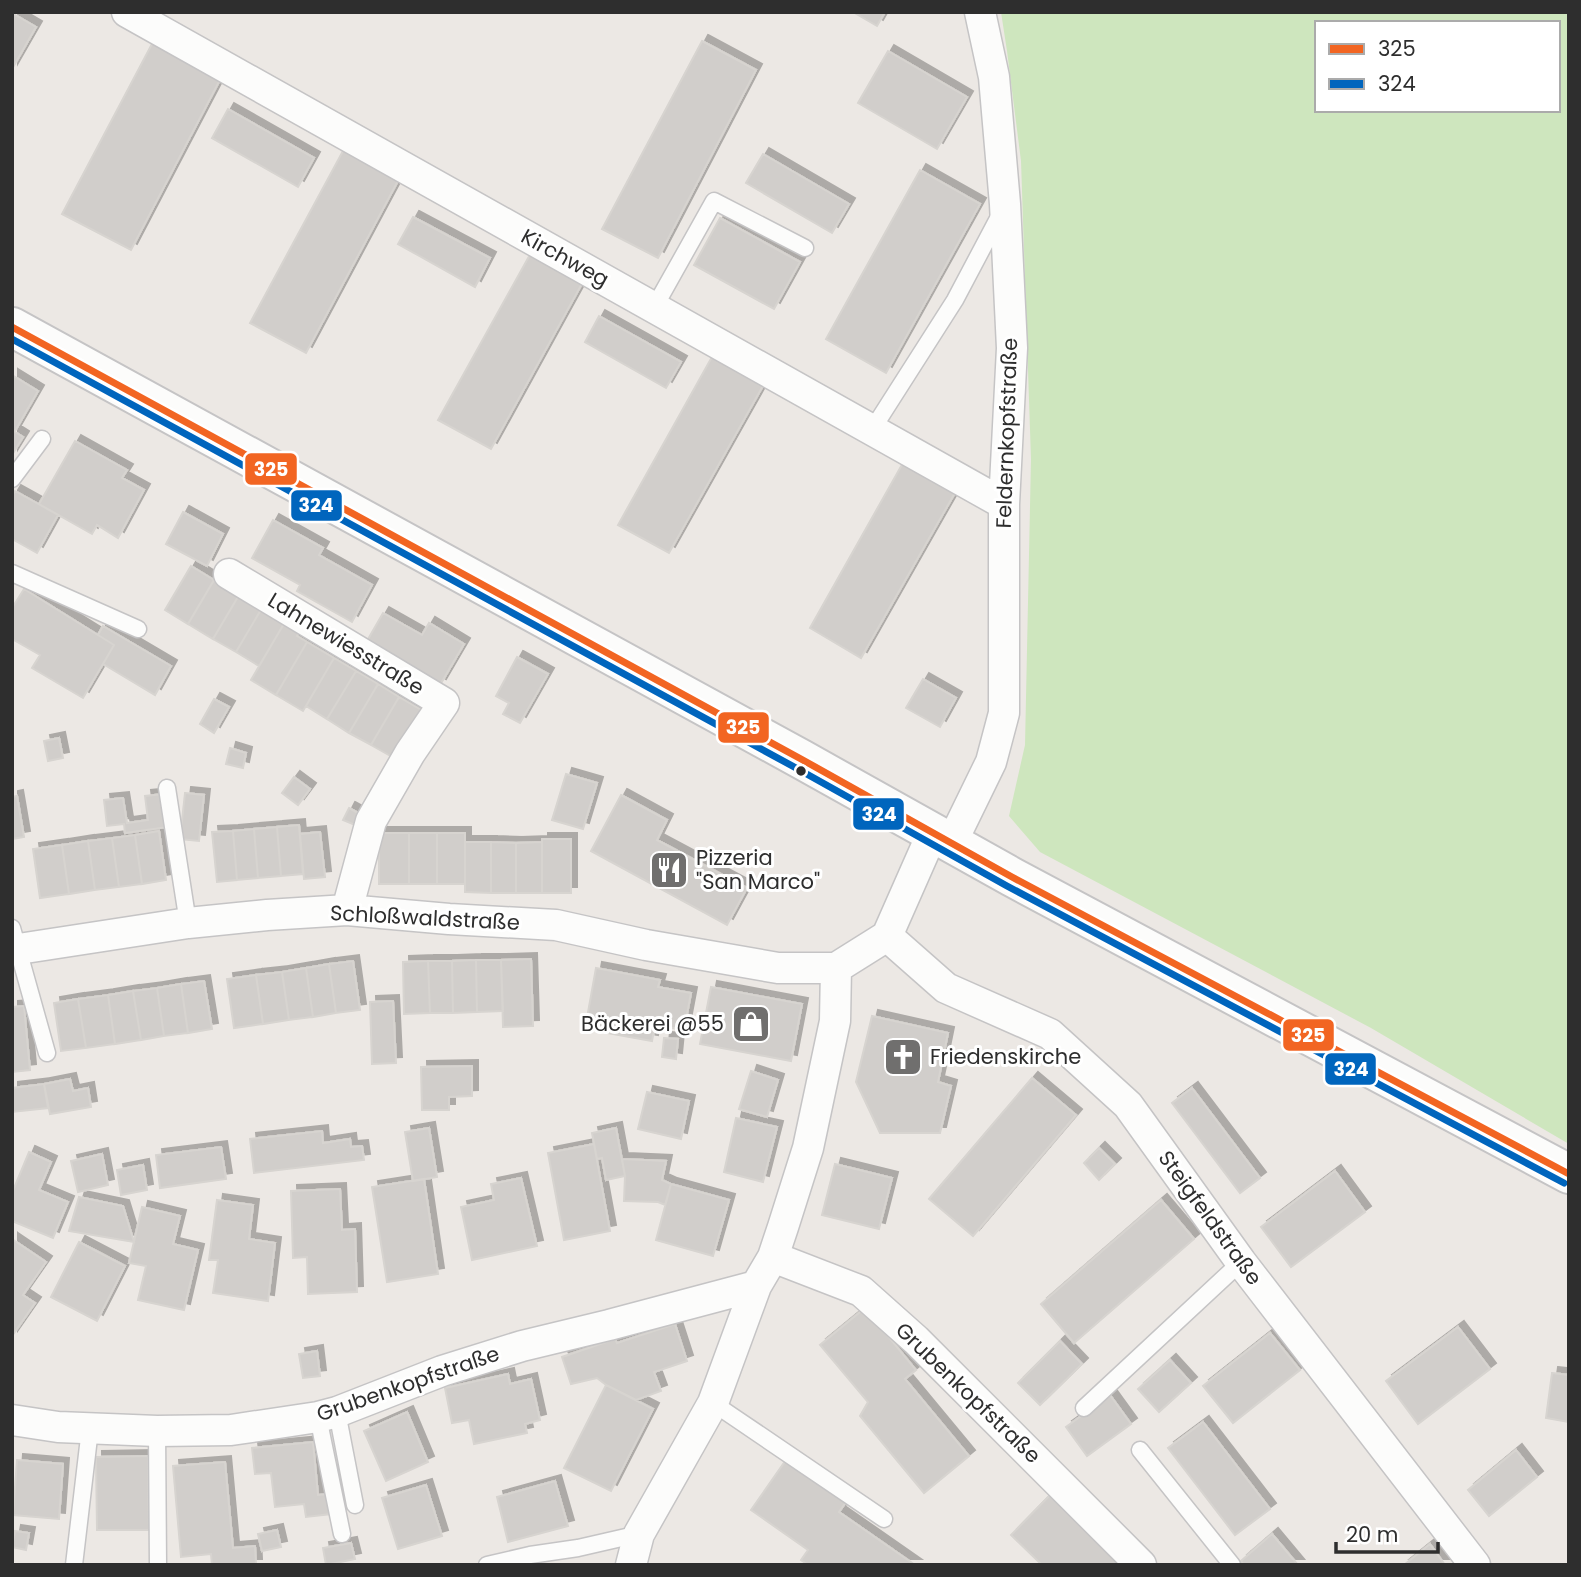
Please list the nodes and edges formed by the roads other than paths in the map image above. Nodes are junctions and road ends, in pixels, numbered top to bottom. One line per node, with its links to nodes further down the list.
1 (127, 12): 5 (street, Kirchweg)
2 (980, 12): 3 (street, Feldernkopfstraße)
3 (1005, 204): 7 (lane); 10 (street, Feldernkopfstraße)
4 (805, 248): 5 (lane)
5 (653, 308): 7 (street, Kirchweg)
6 (12, 327): 15 (street)
7 (872, 430): 10 (street, Kirchweg)
8 (42, 439): 9 (lane)
9 (12, 479)
10 (1004, 504): 15 (street, Feldernkopfstraße)
11 (12, 573): 13 (lane)
12 (229, 574): 16 (street, Lahnewiesstraße)
13 (138, 629)
14 (167, 788): 17 (lane)
15 (942, 839): 18 (street, Feldernkopfstraße); 22 (street)
16 (347, 910): 17 (street, Schloßwaldstraße); 20 (street, Schloßwaldstraße)
17 (188, 923): 19 (street, Schloßwaldstraße)
18 (887, 936): 20 (street); 24 (street, Steigfeldstraße)
19 (14, 942): 21 (lane)
20 (836, 968): 23 (street)
21 (47, 1053)
22 (1569, 1174)
23 (772, 1256): 25 (street); 41 (street, Grubenkopfstraße)
24 (1241, 1262): 27 (lane); 43 (street, Steigfeldstraße)
25 (756, 1286): 26 (street); 28 (street, Grubenkopfstraße)
26 (713, 1403): 34 (lane); 36 (street)
27 (1084, 1408)
28 (328, 1414): 31 (street, Grubenkopfstraße); 33 (lane); 35 (lane)
29 (13, 1425): 30 (street, Grubenkopfstraße)
30 (90, 1429): 31 (street, Grubenkopfstraße); 37 (lane)
31 (157, 1431): 38 (lane)
32 (1140, 1450): 42 (lane)
33 (355, 1505)
34 (884, 1519)
35 (342, 1534)
36 (639, 1534): 39 (lane); 40 (street)
37 (74, 1565)
38 (158, 1565)
39 (486, 1565)
40 (631, 1565)
41 (1141, 1565)
42 (1232, 1565)
43 (1475, 1565)

